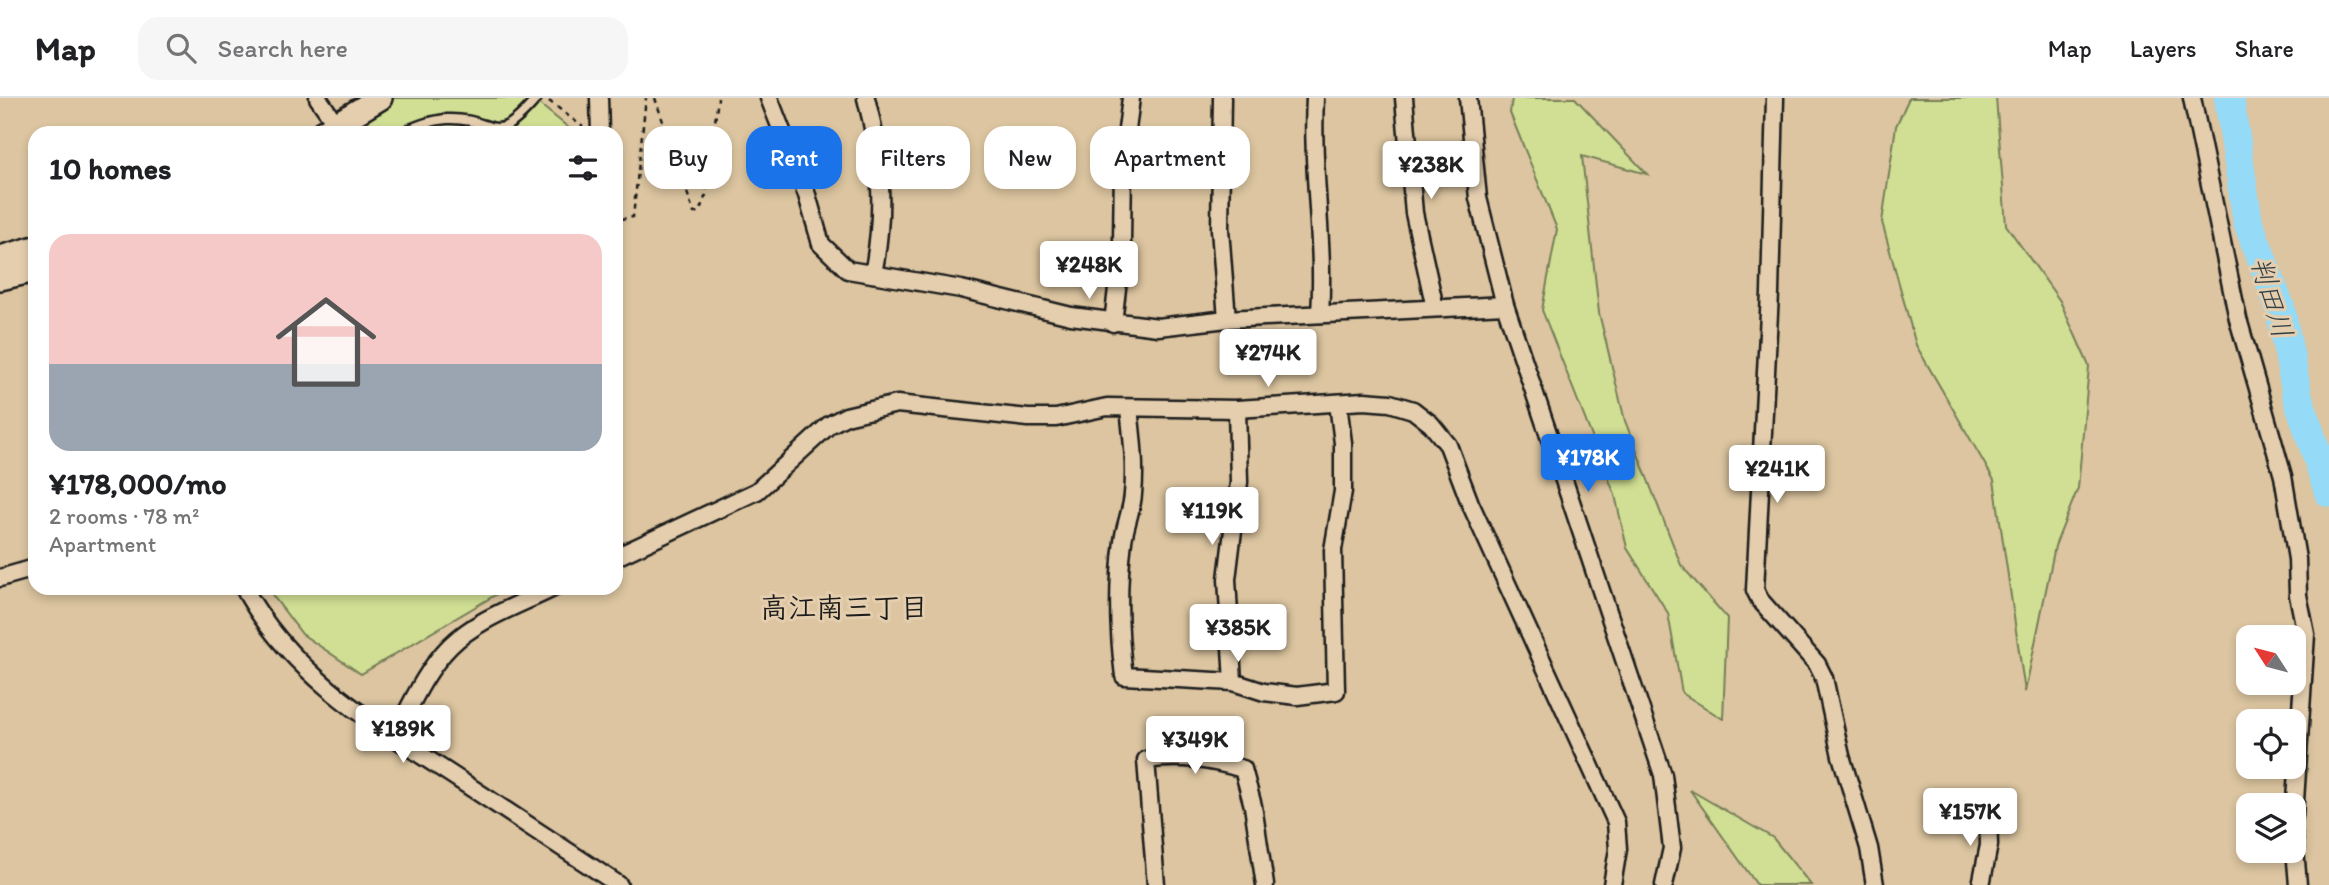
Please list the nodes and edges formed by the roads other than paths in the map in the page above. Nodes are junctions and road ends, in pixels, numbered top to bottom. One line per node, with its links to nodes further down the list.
1 (318, 98): 14 (street)
2 (380, 98): 15 (street)
3 (537, 98): 18 (lane)
4 (599, 98): 19 (street)
5 (769, 98): 23 (street)
6 (866, 98): 23 (street)
7 (1131, 98): 29 (street)
8 (1222, 98): 28 (street)
9 (1315, 98): 27 (street)
10 (1404, 98): 26 (street)
11 (1468, 98): 25 (street)
12 (1775, 98): 48 (street)
13 (2192, 98): 40 (street)
14 (328, 126)
15 (332, 126)
16 (419, 126): 17 (lane)
17 (484, 126)
18 (506, 126)
19 (600, 126)
20 (28, 250): 21 (street)
21 (0, 258)
22 (28, 272): 24 (street)
23 (873, 274): 29 (street)
24 (0, 278)
25 (1504, 305): 26 (street); 47 (street)
26 (1435, 308): 27 (street)
27 (1320, 314): 28 (street)
28 (1227, 319): 29 (street)
29 (1114, 323)
30 (1338, 403): 32 (street); 38 (street); 46 (street)
31 (1129, 408): 32 (street); 33 (street); 38 (street)
32 (1237, 409): 38 (street)
33 (623, 554)
34 (28, 570): 35 (street)
35 (0, 578)
36 (248, 595): 39 (street)
37 (539, 595): 39 (street)
38 (1233, 682)
39 (394, 737): 43 (street)
40 (2295, 793)
41 (1988, 817): 49 (street)
42 (2296, 863): 50 (street)
43 (619, 885)
44 (1156, 885): 45 (street)
45 (1265, 885)
46 (1612, 885)
47 (1664, 885)
48 (1875, 885)
49 (1981, 885)
50 (2298, 885)

